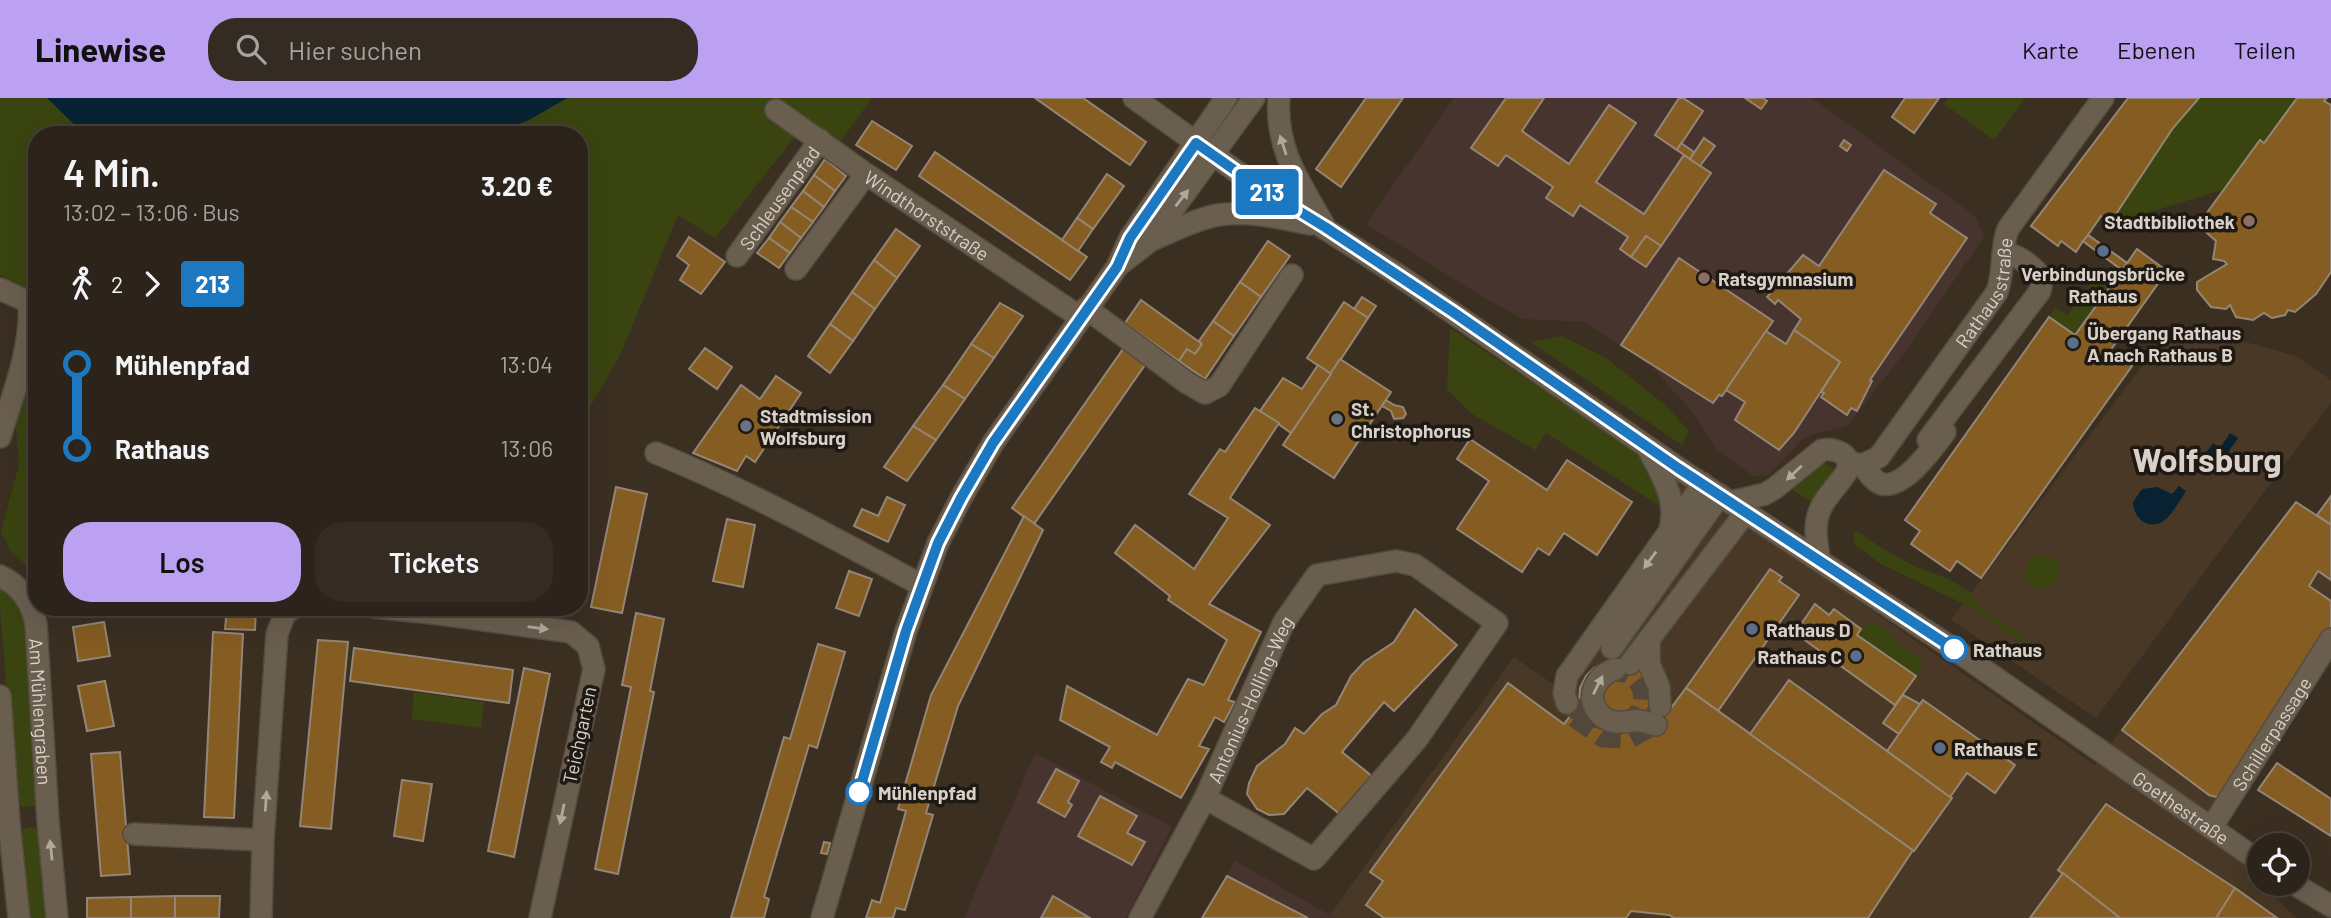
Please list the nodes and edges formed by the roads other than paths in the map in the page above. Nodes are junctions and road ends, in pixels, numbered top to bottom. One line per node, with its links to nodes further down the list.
1 (1134, 98): 8 (street, Goethestraße)
2 (1226, 98): 8 (street)
3 (1254, 98): 8 (street)
4 (1279, 98): 10 (street, one-way to 4)
5 (2103, 98): 12 (street, Rathausstraße)
6 (776, 110): 7 (street, Windthorststraße)
7 (820, 140): 9 (street, Windthorststraße); 13 (street, Schleusenpfad)
8 (1204, 149): 10 (street, Goethestraße); 11 (street, one-way to 8); 14 (street)
9 (866, 174): 15 (street); 19 (street, Windthorststraße)
10 (1325, 227): 11 (street); 24 (street, Goethestraße)
11 (1150, 241): 14 (street)
12 (2004, 252): 23 (street); 26 (street, Rathausstraße)
13 (737, 256)
14 (1117, 267): 19 (street)
15 (796, 269)
16 (1292, 275): 19 (street, Windthorststraße)
17 (0, 289): 18 (street)
18 (28, 302)
19 (1083, 313): 31 (street)
20 (28, 336): 22 (street)
21 (2000, 360): 26 (street)
22 (0, 437)
23 (1928, 440)
24 (1647, 446): 27 (street, Goethestraße); 28 (street)
25 (656, 453): 31 (street)
26 (1855, 463): 27 (street, one-way to 27); 29 (street, Rathausstraße)
27 (1725, 498): 28 (street); 29 (street, Goethestraße); 36 (street); 38 (street)
28 (1669, 533): 40 (street, one-way to 40)
29 (1819, 559): 45 (street, Goethestraße)
30 (2, 577): 32 (street, Am Mühlengraben)
31 (921, 585): 55 (street)
32 (28, 600)
33 (35, 616): 43 (street, Am Mühlengraben)
34 (284, 616): 47 (street, one-way to 34)
35 (455, 616): 54 (street, Teichgarten, one-way to 54)
36 (1649, 639): 38 (street); 38 (street, one-way to 38)
37 (2331, 639): 45 (street, Schillerpassage)
38 (1619, 660)
39 (0, 696): 41 (street, Am Mühlengraben)
40 (1567, 703)
41 (1, 719): 44 (street, Am Mühlengraben)
42 (1205, 798): 42 (street, Antonius-Holling-Weg); 56 (street, Antonius-Holling-Weg)
43 (48, 821): 44 (street); 52 (street, Am Mühlengraben, one-way to 43)
44 (9, 822): 51 (street, Am Mühlengraben)
45 (2211, 828): 48 (street, Goethestraße)
46 (134, 834): 47 (street)
47 (263, 840): 53 (street)
48 (2247, 852)
49 (2310, 894): 50 (street)
50 (2331, 907): 57 (street)
51 (19, 918)
52 (57, 918)
53 (261, 918)
54 (540, 918)
55 (822, 918)
56 (1140, 918)
57 (2330, 918)

